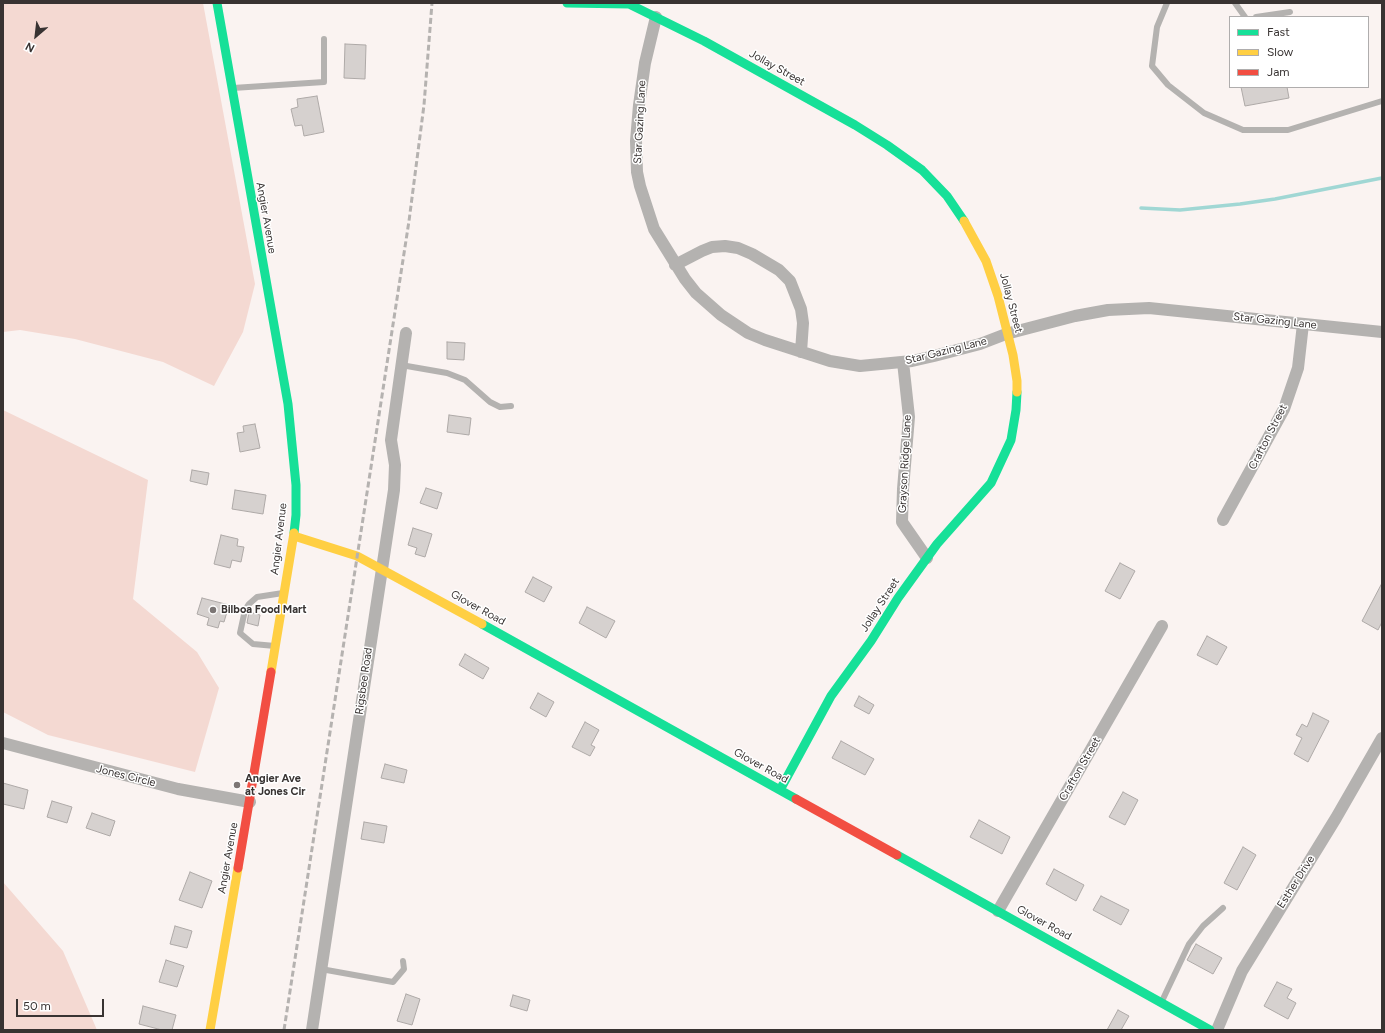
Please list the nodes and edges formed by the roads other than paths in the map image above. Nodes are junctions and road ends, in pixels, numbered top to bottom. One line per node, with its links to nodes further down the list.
1 (217, 3): 10 (street, Angier Avenue)
2 (567, 3): 8 (street, Jollay Street)
3 (1168, 3): 11 (lane)
4 (1235, 3): 6 (lane)
5 (1290, 12): 7 (lane)
6 (1243, 16)
7 (1263, 16)
8 (656, 17): 12 (street, Star Gazing Lane); 16 (street, Jollay Street)
9 (324, 39): 10 (lane)
10 (232, 88): 22 (street, Angier Avenue)
11 (1382, 101)
12 (676, 265): 17 (street, Star Gazing Lane); 17 (street)
13 (1303, 324): 14 (street, Star Gazing Lane); 16 (street, Star Gazing Lane); 21 (street, Crafton Street)
14 (1382, 332)
15 (406, 333): 19 (street, Rigsbee Road)
16 (1006, 334): 18 (street, Star Gazing Lane); 23 (street, Jollay Street)
17 (801, 352): 18 (street, Star Gazing Lane)
18 (903, 362): 23 (street, Grayson Ridge Lane)
19 (401, 365): 20 (lane); 24 (street, Rigsbee Road)
20 (511, 406)
21 (1223, 520)
22 (294, 536): 24 (street, Glover Road); 25 (street, Angier Avenue)
23 (927, 558): 30 (street, Jollay Street)
24 (381, 568): 30 (street, Glover Road); 35 (street, Rigsbee Road)
25 (284, 593): 27 (street, Angier Avenue); 27 (lane)
26 (1162, 626): 33 (street, Crafton Street)
27 (275, 646): 31 (street, Angier Avenue)
28 (1382, 738): 40 (street, Esther Drive)
29 (3, 743): 31 (street, Jones Circle)
30 (780, 790): 33 (street, Glover Road)
31 (250, 802): 37 (street, Angier Avenue)
32 (1223, 908): 36 (lane)
33 (998, 911): 36 (street, Glover Road)
34 (403, 961): 35 (lane)
35 (321, 969): 38 (street, Rigsbee Road)
36 (1161, 1003): 39 (street, Glover Road)
37 (210, 1030)
38 (312, 1030)
39 (1210, 1030)
40 (1217, 1030)

